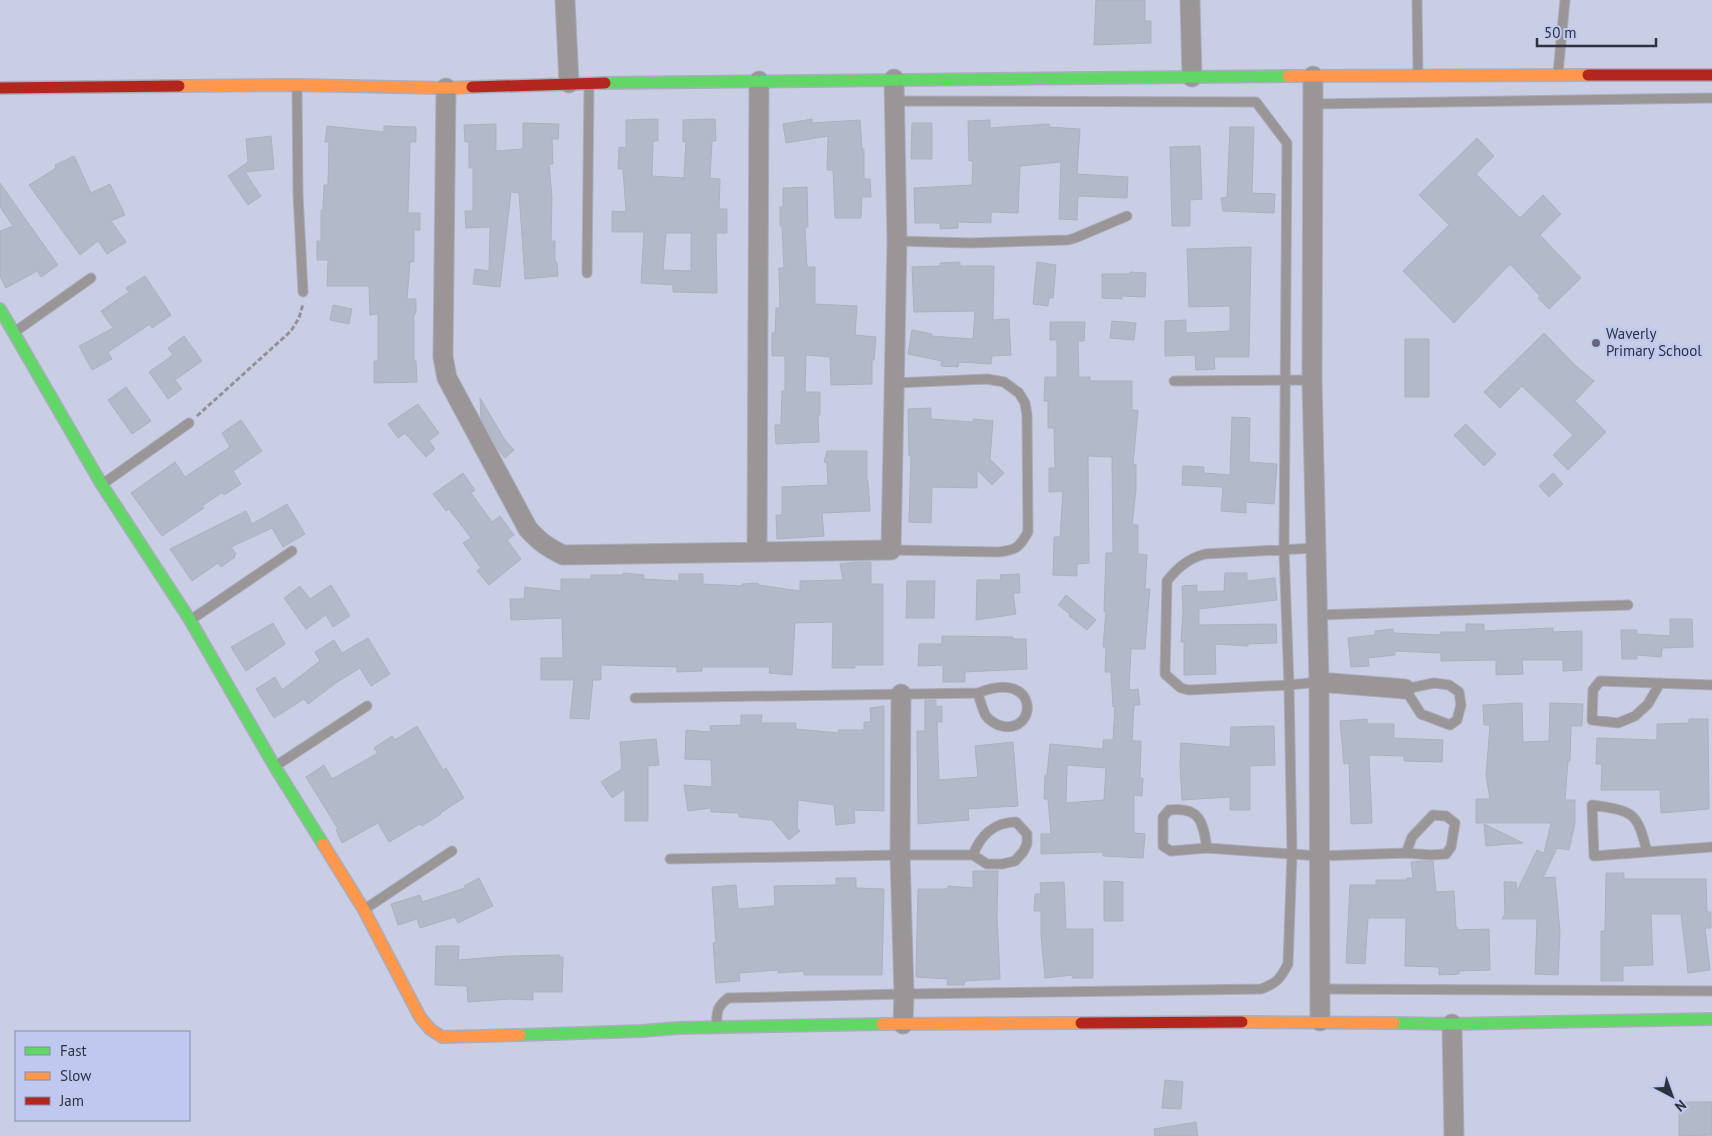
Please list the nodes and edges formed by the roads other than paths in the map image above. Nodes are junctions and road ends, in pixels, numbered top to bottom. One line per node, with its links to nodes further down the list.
1 (565, 0): 12 (street)
2 (1190, 0): 9 (street)
3 (1417, 0): 5 (lane)
4 (1565, 0): 8 (lane)
5 (1418, 75): 7 (street); 8 (street)
6 (1712, 75): 8 (street)
7 (1313, 76): 9 (street); 19 (street)
8 (1558, 76)
9 (1192, 77): 10 (street)
10 (894, 80): 11 (street); 18 (street)
11 (759, 81): 13 (street); 37 (street)
12 (570, 83): 13 (street); 16 (street)
13 (589, 84): 22 (lane)
14 (297, 85): 15 (street); 16 (street); 24 (lane)
15 (0, 88)
16 (446, 88): 37 (street)
17 (1712, 98): 19 (lane)
18 (894, 101): 21 (street); 27 (lane)
19 (1313, 104): 28 (street)
20 (1127, 216): 21 (lane)
21 (897, 241): 30 (street)
22 (587, 273)
23 (91, 278): 26 (lane)
24 (303, 292)
25 (0, 309): 26 (street)
26 (14, 333): 32 (street)
27 (1285, 380): 28 (lane); 29 (lane); 35 (lane)
28 (1312, 380): 33 (street)
29 (1174, 381)
30 (895, 383): 34 (street); 34 (lane)
31 (189, 422): 32 (lane)
32 (102, 485): 40 (street)
33 (1315, 548): 35 (lane); 39 (street)
34 (891, 550): 37 (street)
35 (1284, 550): 43 (lane); 43 (lane)
36 (292, 551): 40 (lane)
37 (757, 552)
38 (1628, 604): 39 (lane)
39 (1317, 615): 41 (street)
40 (190, 620): 50 (street)
41 (1319, 682): 43 (lane); 45 (street); 59 (street)
42 (1660, 683): 42 (lane); 44 (lane)
43 (1289, 685): 56 (lane)
44 (1712, 685)
45 (1405, 689): 45 (lane)
46 (978, 693): 46 (lane); 47 (lane)
47 (900, 694): 48 (lane); 57 (street)
48 (635, 698)
49 (367, 706): 50 (lane)
50 (275, 766): 61 (street)
51 (1712, 847): 54 (lane)
52 (1207, 848): 52 (lane); 56 (lane)
53 (452, 851): 61 (lane)
54 (1647, 852): 54 (lane)
55 (1406, 853): 55 (lane); 59 (lane)
56 (1292, 854): 59 (lane); 64 (lane)
57 (900, 855): 58 (lane); 60 (lane); 64 (street)
58 (973, 856): 58 (lane)
59 (1319, 856): 62 (street)
60 (670, 859)
61 (364, 910): 69 (street)
62 (1320, 989): 63 (lane); 66 (street)
63 (1712, 991)
64 (904, 994): 67 (street); 69 (lane)
65 (1712, 1019): 68 (street)
66 (1320, 1021): 67 (street); 68 (street)
67 (903, 1024): 69 (street)
68 (1452, 1024): 70 (street)
69 (717, 1028)
70 (1454, 1136)

